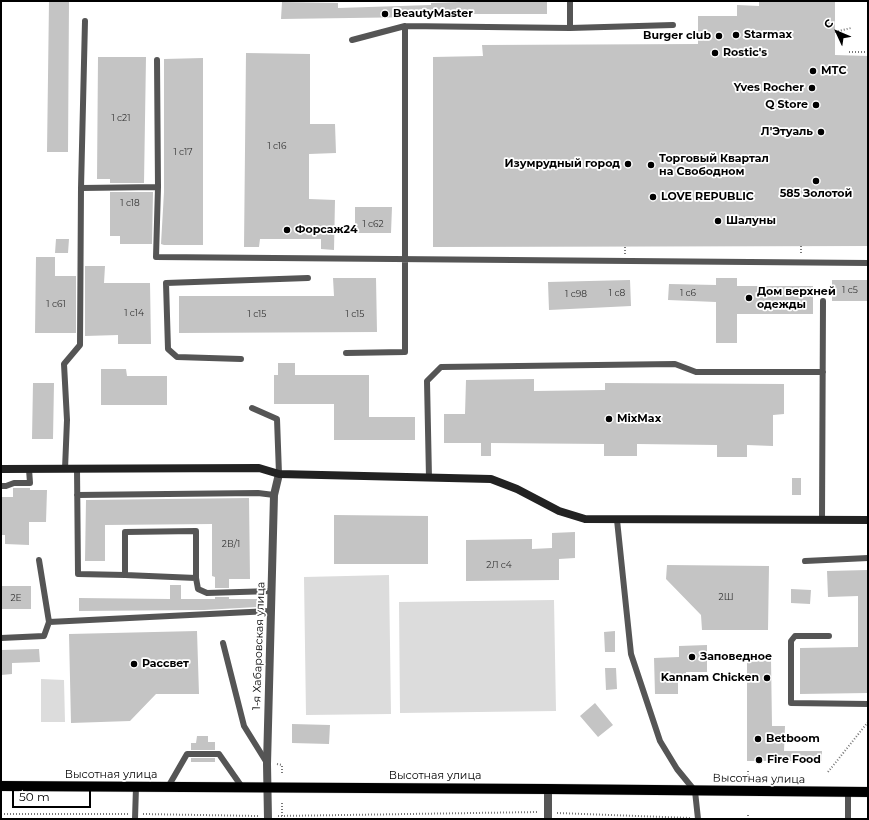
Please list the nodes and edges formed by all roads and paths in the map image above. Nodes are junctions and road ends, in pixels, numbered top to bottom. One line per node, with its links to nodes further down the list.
1 (570, 1): 5 (lane)
2 (85, 21): 13 (lane)
3 (673, 25): 5 (lane)
4 (405, 26): 5 (lane); 8 (lane); 14 (lane)
5 (570, 28)
6 (851, 28): 7 (path)
7 (835, 32)
8 (352, 40)
9 (850, 52): 10 (path)
10 (868, 52)
11 (157, 60): 12 (lane)
12 (158, 187): 13 (lane); 14 (lane)
13 (81, 188): 24 (lane)
14 (406, 259): 15 (lane); 18 (lane)
15 (868, 263)
16 (308, 278): 19 (lane)
17 (823, 301): 20 (lane)
18 (346, 353)
19 (241, 359)
20 (823, 372): 27 (lane); 32 (lane)
21 (252, 408): 26 (lane)
22 (1, 469): 23 (street)
23 (29, 469): 24 (street); 28 (lane)
24 (65, 469): 25 (street)
25 (77, 469): 26 (street); 29 (lane)
26 (279, 474): 27 (street); 30 (street, 1-я Хабаровская улица)
27 (429, 478): 31 (street)
28 (1, 486)
29 (77, 495): 30 (lane); 37 (lane)
30 (274, 495): 39 (street, 1-я Хабаровская улица)
31 (617, 520): 32 (street); 59 (lane)
32 (822, 520): 33 (street)
33 (868, 520)
34 (868, 558): 36 (lane)
35 (39, 560): 41 (lane)
36 (805, 561)
37 (125, 575): 38 (lane); 38 (lane)
38 (196, 578): 39 (lane)
39 (272, 591): 40 (street, 1-я Хабаровская улица)
40 (270, 611): 41 (lane); 47 (street, 1-я Хабаровская улица)
41 (49, 622): 43 (lane)
42 (829, 636): 45 (lane)
43 (1, 638)
44 (223, 643): 47 (lane)
45 (868, 704)
46 (868, 722): 50 (path)
47 (267, 764): 57 (street, 1-я Хабаровская улица)
48 (277, 764): 51 (path)
49 (748, 771): 52 (path)
50 (828, 772)
51 (282, 773)
52 (748, 782)
53 (1, 786): 54 (main road, Высотная улица)
54 (136, 787): 55 (main road, Высотная улица); 67 (lane)
55 (168, 787): 56 (main road, Высотная улица); 56 (lane)
56 (242, 787): 57 (main road, Высотная улица)
57 (268, 788): 58 (main road, Высотная улица); 68 (street, 1-я Хабаровская улица)
58 (548, 789): 59 (main road, Высотная улица); 66 (street)
59 (695, 791): 60 (main road, Высотная улица); 69 (lane)
60 (848, 792): 61 (main road, Высотная улица); 71 (lane)
61 (868, 792)
62 (282, 802): 65 (path)
63 (748, 815): 70 (path)
64 (278, 816): 65 (path)
65 (282, 816): 66 (path)
66 (548, 816): 69 (path)
67 (135, 819)
68 (268, 819)
69 (698, 819)
70 (748, 819)
71 (848, 819)

